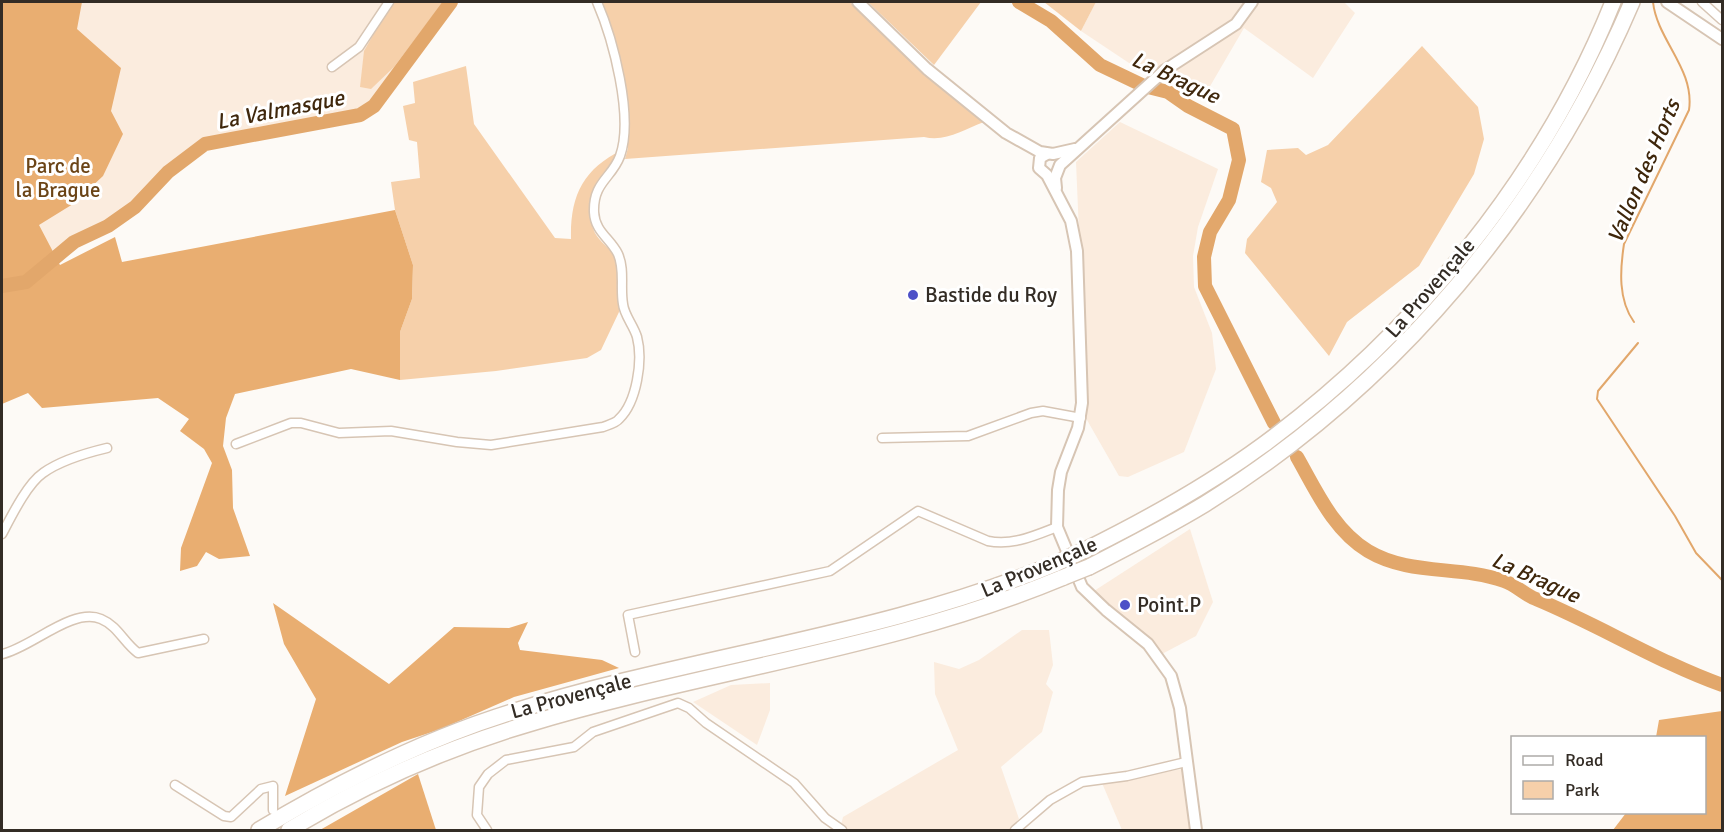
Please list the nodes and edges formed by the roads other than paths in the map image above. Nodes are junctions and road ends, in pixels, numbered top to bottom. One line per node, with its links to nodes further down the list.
1 (389, 2): 11 (street)
2 (597, 2): 17 (street)
3 (858, 2): 13 (street)
4 (1252, 2): 12 (street)
5 (1613, 2): 27 (highway, La Provençale, bridge)
6 (1632, 2): 28 (highway, La Provençale, bridge)
7 (1702, 2): 9 (street)
8 (1668, 3): 10 (street)
9 (1722, 20)
10 (1722, 39)
11 (332, 67)
12 (1080, 147): 13 (street); 14 (street)
13 (1046, 157): 14 (street); 14 (street)
14 (1054, 171): 15 (street)
15 (1081, 418): 16 (street); 19 (street)
16 (882, 438)
17 (236, 444)
18 (107, 448): 20 (street)
19 (1057, 527): 22 (street); 24 (street)
20 (2, 534)
21 (204, 639): 23 (street)
22 (635, 652)
23 (2, 654)
24 (1186, 762): 31 (street); 32 (street)
25 (175, 785): 26 (street)
26 (273, 810)
27 (259, 831)
28 (289, 831)
29 (487, 831): 30 (street)
30 (842, 831)
31 (1015, 831)
32 (1196, 831)

